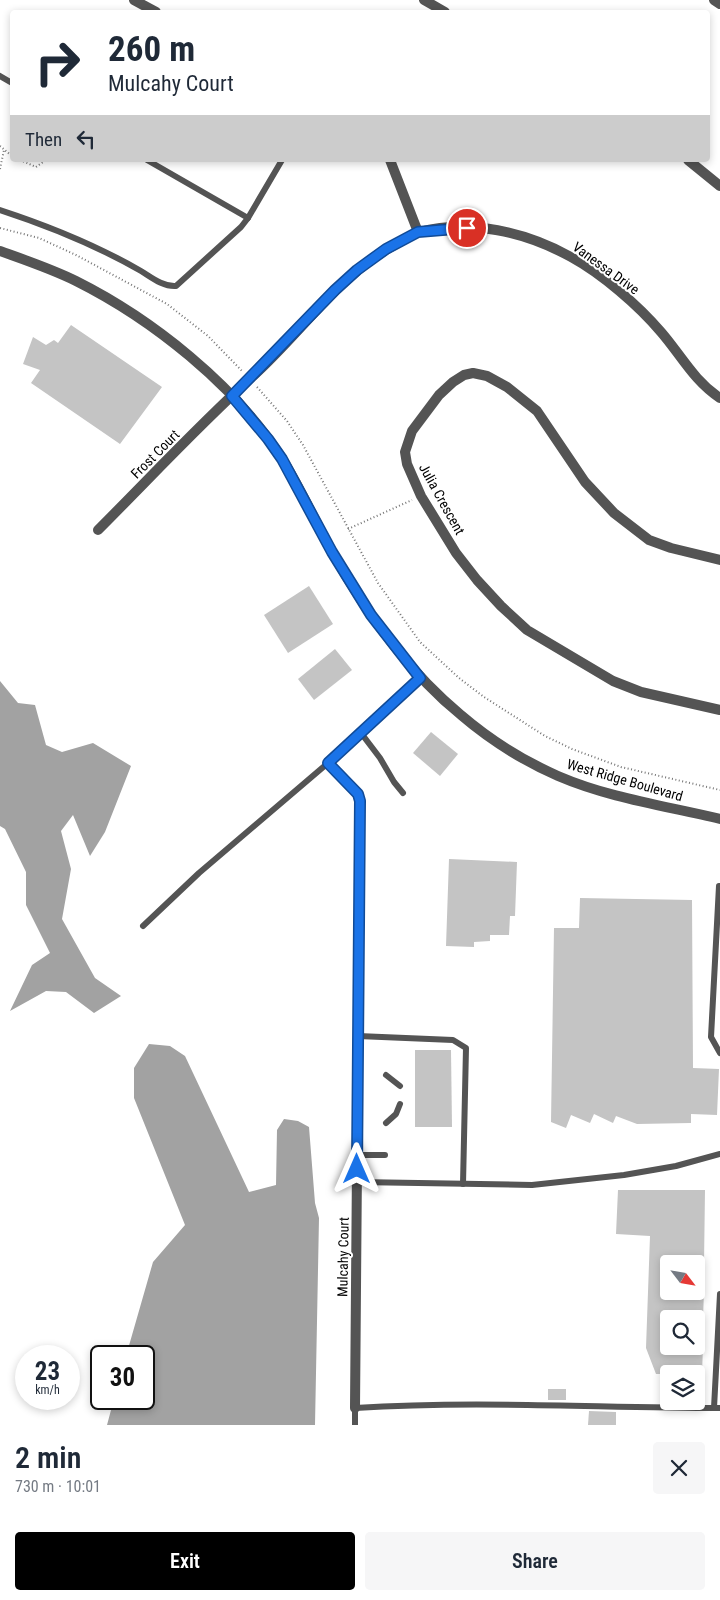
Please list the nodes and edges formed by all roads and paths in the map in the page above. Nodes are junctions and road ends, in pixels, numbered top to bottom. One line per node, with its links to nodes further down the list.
1 (134, 0): 5 (street)
2 (424, 0): 6 (street)
3 (714, 0): 4 (street)
4 (720, 4)
5 (152, 10)
6 (442, 10)
7 (0, 146): 8 (path)
8 (4, 150): 9 (path); 16 (path)
9 (10, 154)
10 (25, 162): 11 (path)
11 (43, 162)
12 (150, 162): 19 (lane)
13 (281, 162): 19 (lane)
14 (391, 162): 21 (street)
15 (690, 162): 17 (street)
16 (0, 169)
17 (720, 186)
18 (0, 210): 19 (lane)
19 (248, 218)
20 (0, 228): 23 (path)
21 (418, 232): 23 (street, Vanessa Drive); 25 (street, Vanessa Drive)
22 (0, 251): 24 (street, West Ridge Boulevard)
23 (250, 379): 24 (street, Vanessa Drive); 27 (path)
24 (232, 396): 28 (street, Frost Court); 30 (street, West Ridge Boulevard)
25 (720, 398)
26 (421, 496): 27 (path); 29 (street, Julia Crescent); 31 (street, Julia Crescent)
27 (348, 529): 34 (path)
28 (98, 530)
29 (720, 560)
30 (420, 678): 32 (street); 36 (street, West Ridge Boulevard)
31 (720, 710)
32 (361, 733): 33 (street); 35 (lane)
33 (328, 763): 38 (lane); 39 (street, Mulcahy Court)
34 (720, 790)
35 (403, 793)
36 (720, 819)
37 (719, 886): 40 (lane)
38 (143, 926)
39 (358, 1036): 46 (street, Mulcahy Court); 49 (lane)
40 (720, 1053)
41 (386, 1075): 42 (lane)
42 (400, 1086)
43 (400, 1104): 44 (lane)
44 (386, 1123)
45 (720, 1154): 49 (lane)
46 (358, 1155): 47 (lane); 48 (street, Mulcahy Court)
47 (385, 1155)
48 (357, 1182): 49 (lane); 51 (street, Mulcahy Court)
49 (463, 1184)
50 (720, 1294): 52 (lane)
51 (355, 1408): 52 (lane); 53 (lane)
52 (717, 1408)
53 (355, 1425)

